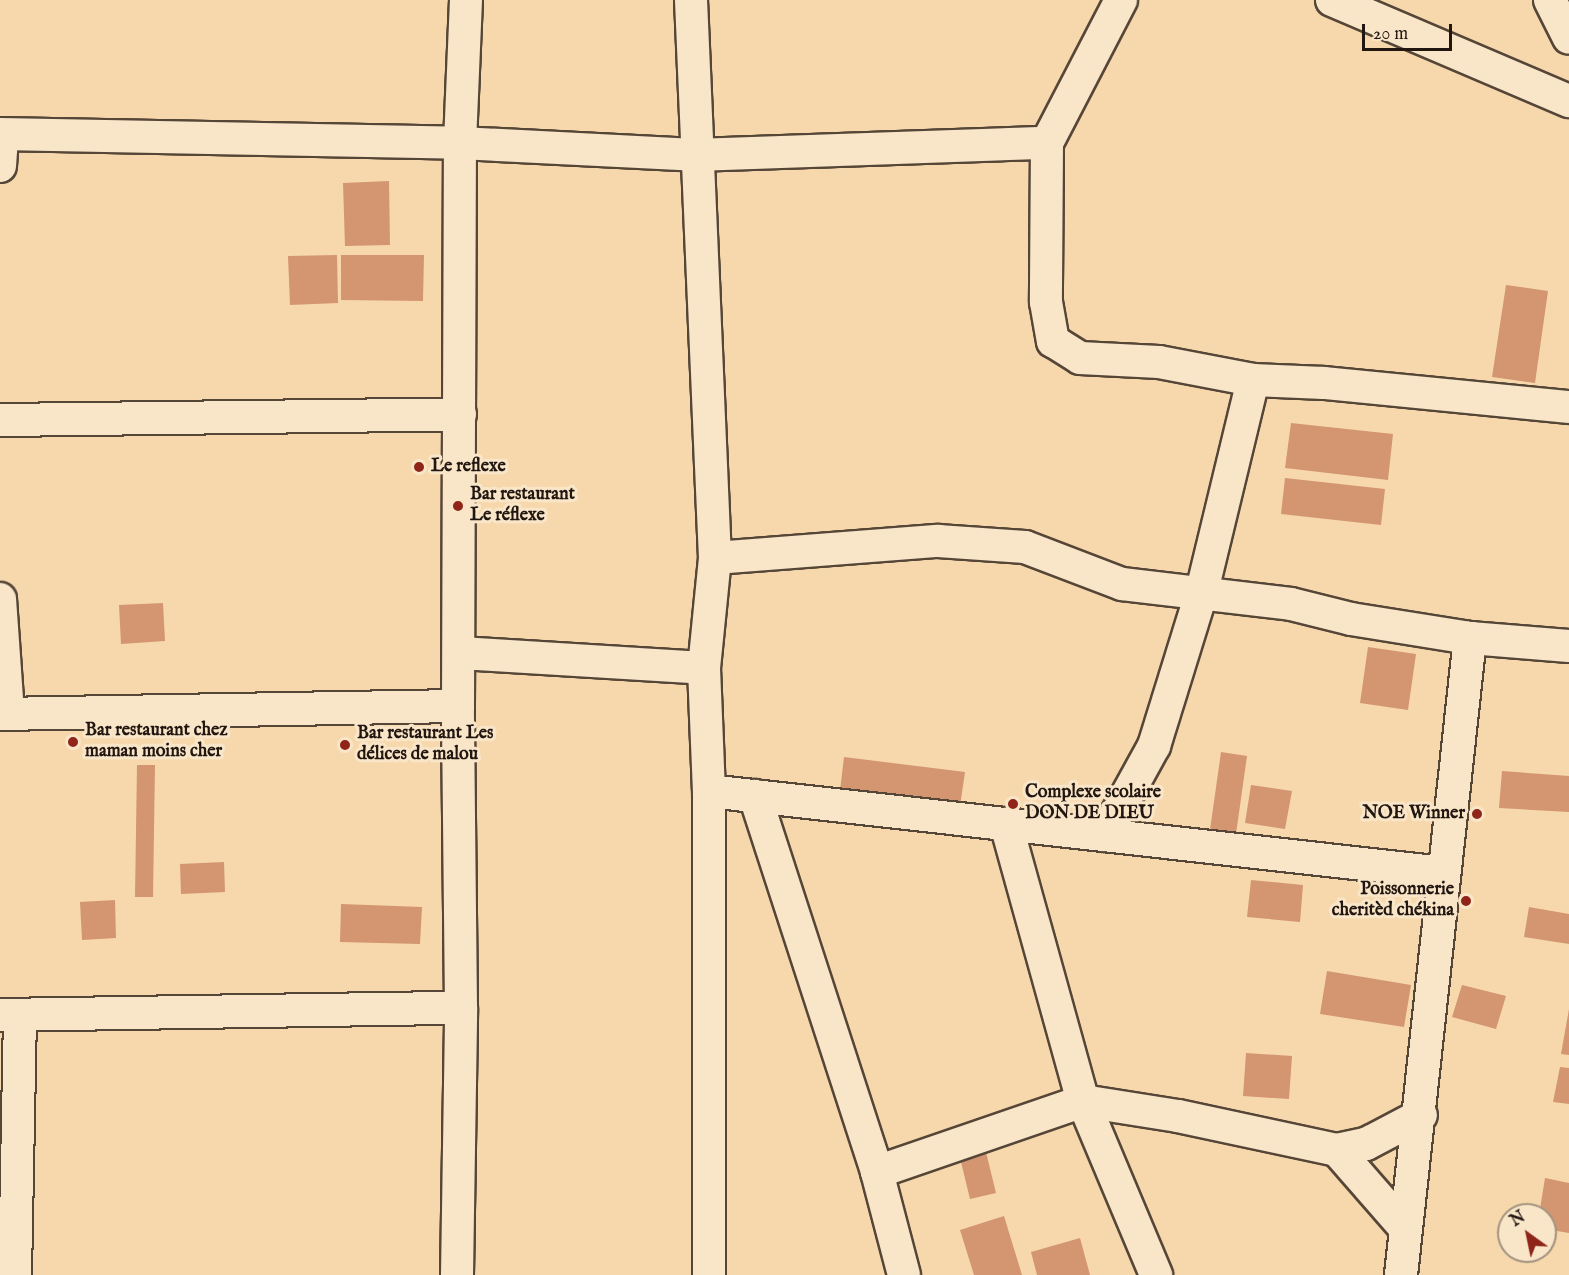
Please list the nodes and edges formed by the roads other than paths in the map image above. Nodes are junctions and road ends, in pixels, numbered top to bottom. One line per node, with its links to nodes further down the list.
1 (466, 0): 9 (street)
2 (691, 0): 11 (street)
3 (1121, 0): 10 (street)
4 (1332, 0): 7 (street)
5 (1550, 0): 6 (street)
6 (1569, 38)
7 (1569, 101)
8 (1, 135): 9 (street); 12 (street)
9 (460, 143): 11 (street); 15 (street)
10 (1047, 143): 11 (street); 13 (street)
11 (695, 155): 17 (street)
12 (0, 166)
13 (1253, 380): 14 (street); 18 (street)
14 (1569, 407)
15 (460, 414): 16 (street); 22 (street)
16 (0, 420)
17 (715, 558): 18 (street); 23 (street)
18 (1202, 591): 20 (street); 29 (street)
19 (0, 599): 25 (street)
20 (1470, 638): 21 (street); 30 (street)
21 (1569, 646)
22 (460, 653): 23 (street); 24 (street)
23 (704, 668): 26 (street)
24 (458, 706): 25 (street); 31 (street)
25 (4, 714)
26 (709, 791): 27 (street); 40 (street)
27 (755, 796): 28 (street); 36 (street)
28 (1006, 824): 29 (street); 33 (street)
29 (1105, 836): 30 (street)
30 (1443, 873): 34 (street)
31 (461, 1008): 32 (street); 39 (street)
32 (10, 1016): 38 (street)
33 (1083, 1101): 35 (street); 36 (street); 42 (street)
34 (1421, 1115): 35 (street); 37 (street)
35 (1337, 1150): 37 (street)
36 (877, 1172): 41 (street)
37 (1406, 1228): 43 (street)
38 (15, 1275)
39 (458, 1275)
40 (709, 1275)
41 (904, 1275)
42 (1156, 1275)
43 (1401, 1275)

